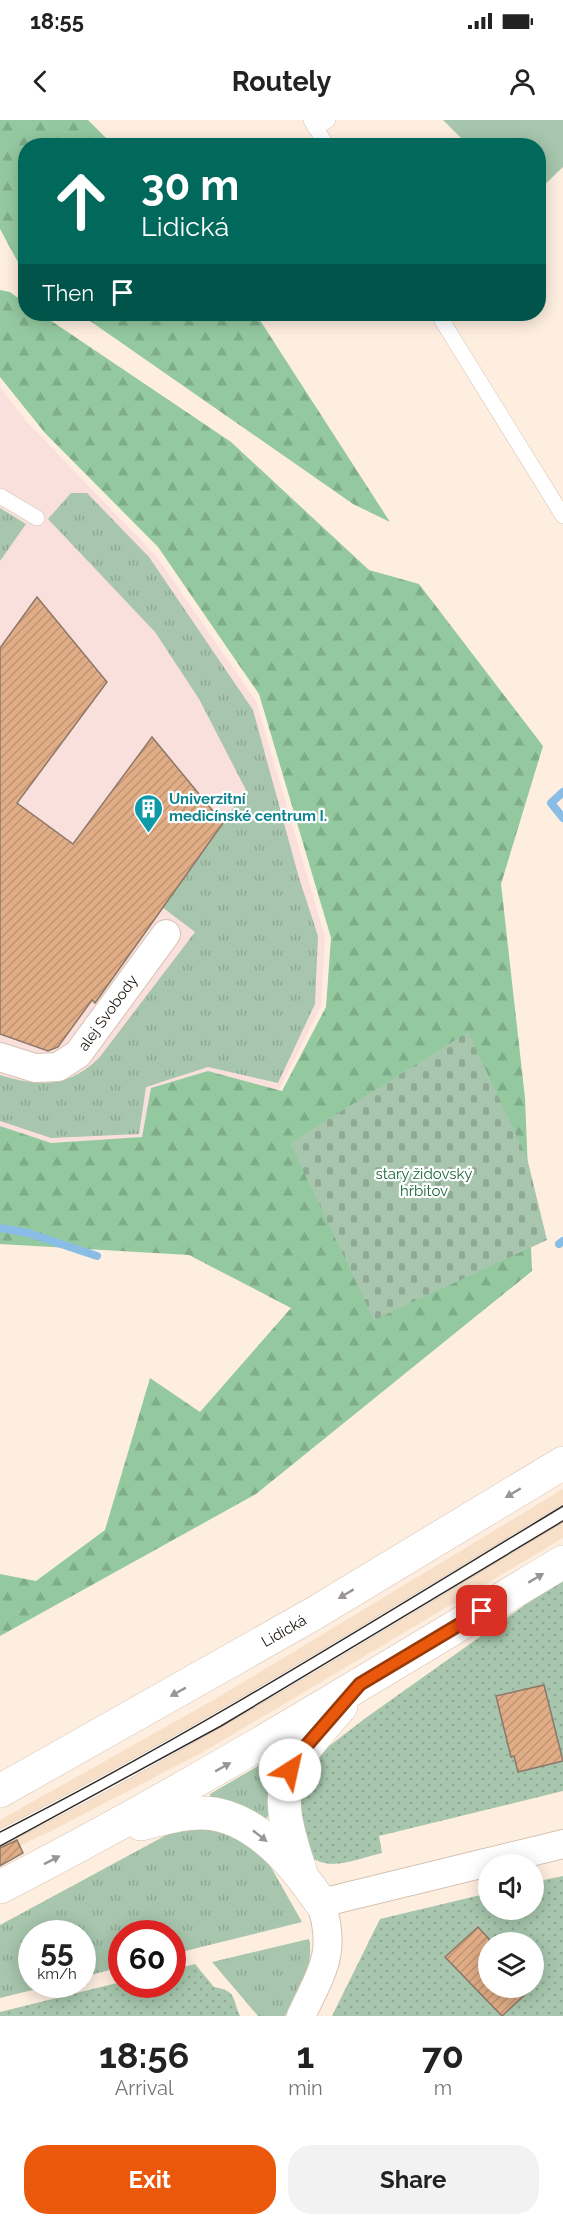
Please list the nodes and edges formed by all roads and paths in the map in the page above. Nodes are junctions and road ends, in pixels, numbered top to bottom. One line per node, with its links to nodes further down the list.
1 (318, 123): 2 (lane)
2 (324, 138)
3 (442, 321): 5 (lane)
4 (0, 496): 6 (lane)
5 (563, 516)
6 (37, 518)
7 (166, 934): 8 (street, alej Svobody)
8 (0, 1057)
9 (563, 1463): 13 (main road, Lidická, one-way to 13)
10 (563, 1513): 15 (lane)
11 (563, 1562): 12 (main road, one-way to 11)
12 (360, 1684): 14 (main road, one-way to 12); 17 (main road)
13 (0, 1791)
14 (104, 1833): 17 (main road, one-way to 17); 18 (main road, one-way to 14)
15 (0, 1838)
16 (563, 1844): 19 (street)
17 (300, 1872): 19 (main road)
18 (0, 1887)
19 (321, 1903): 20 (street)
20 (301, 2016)

